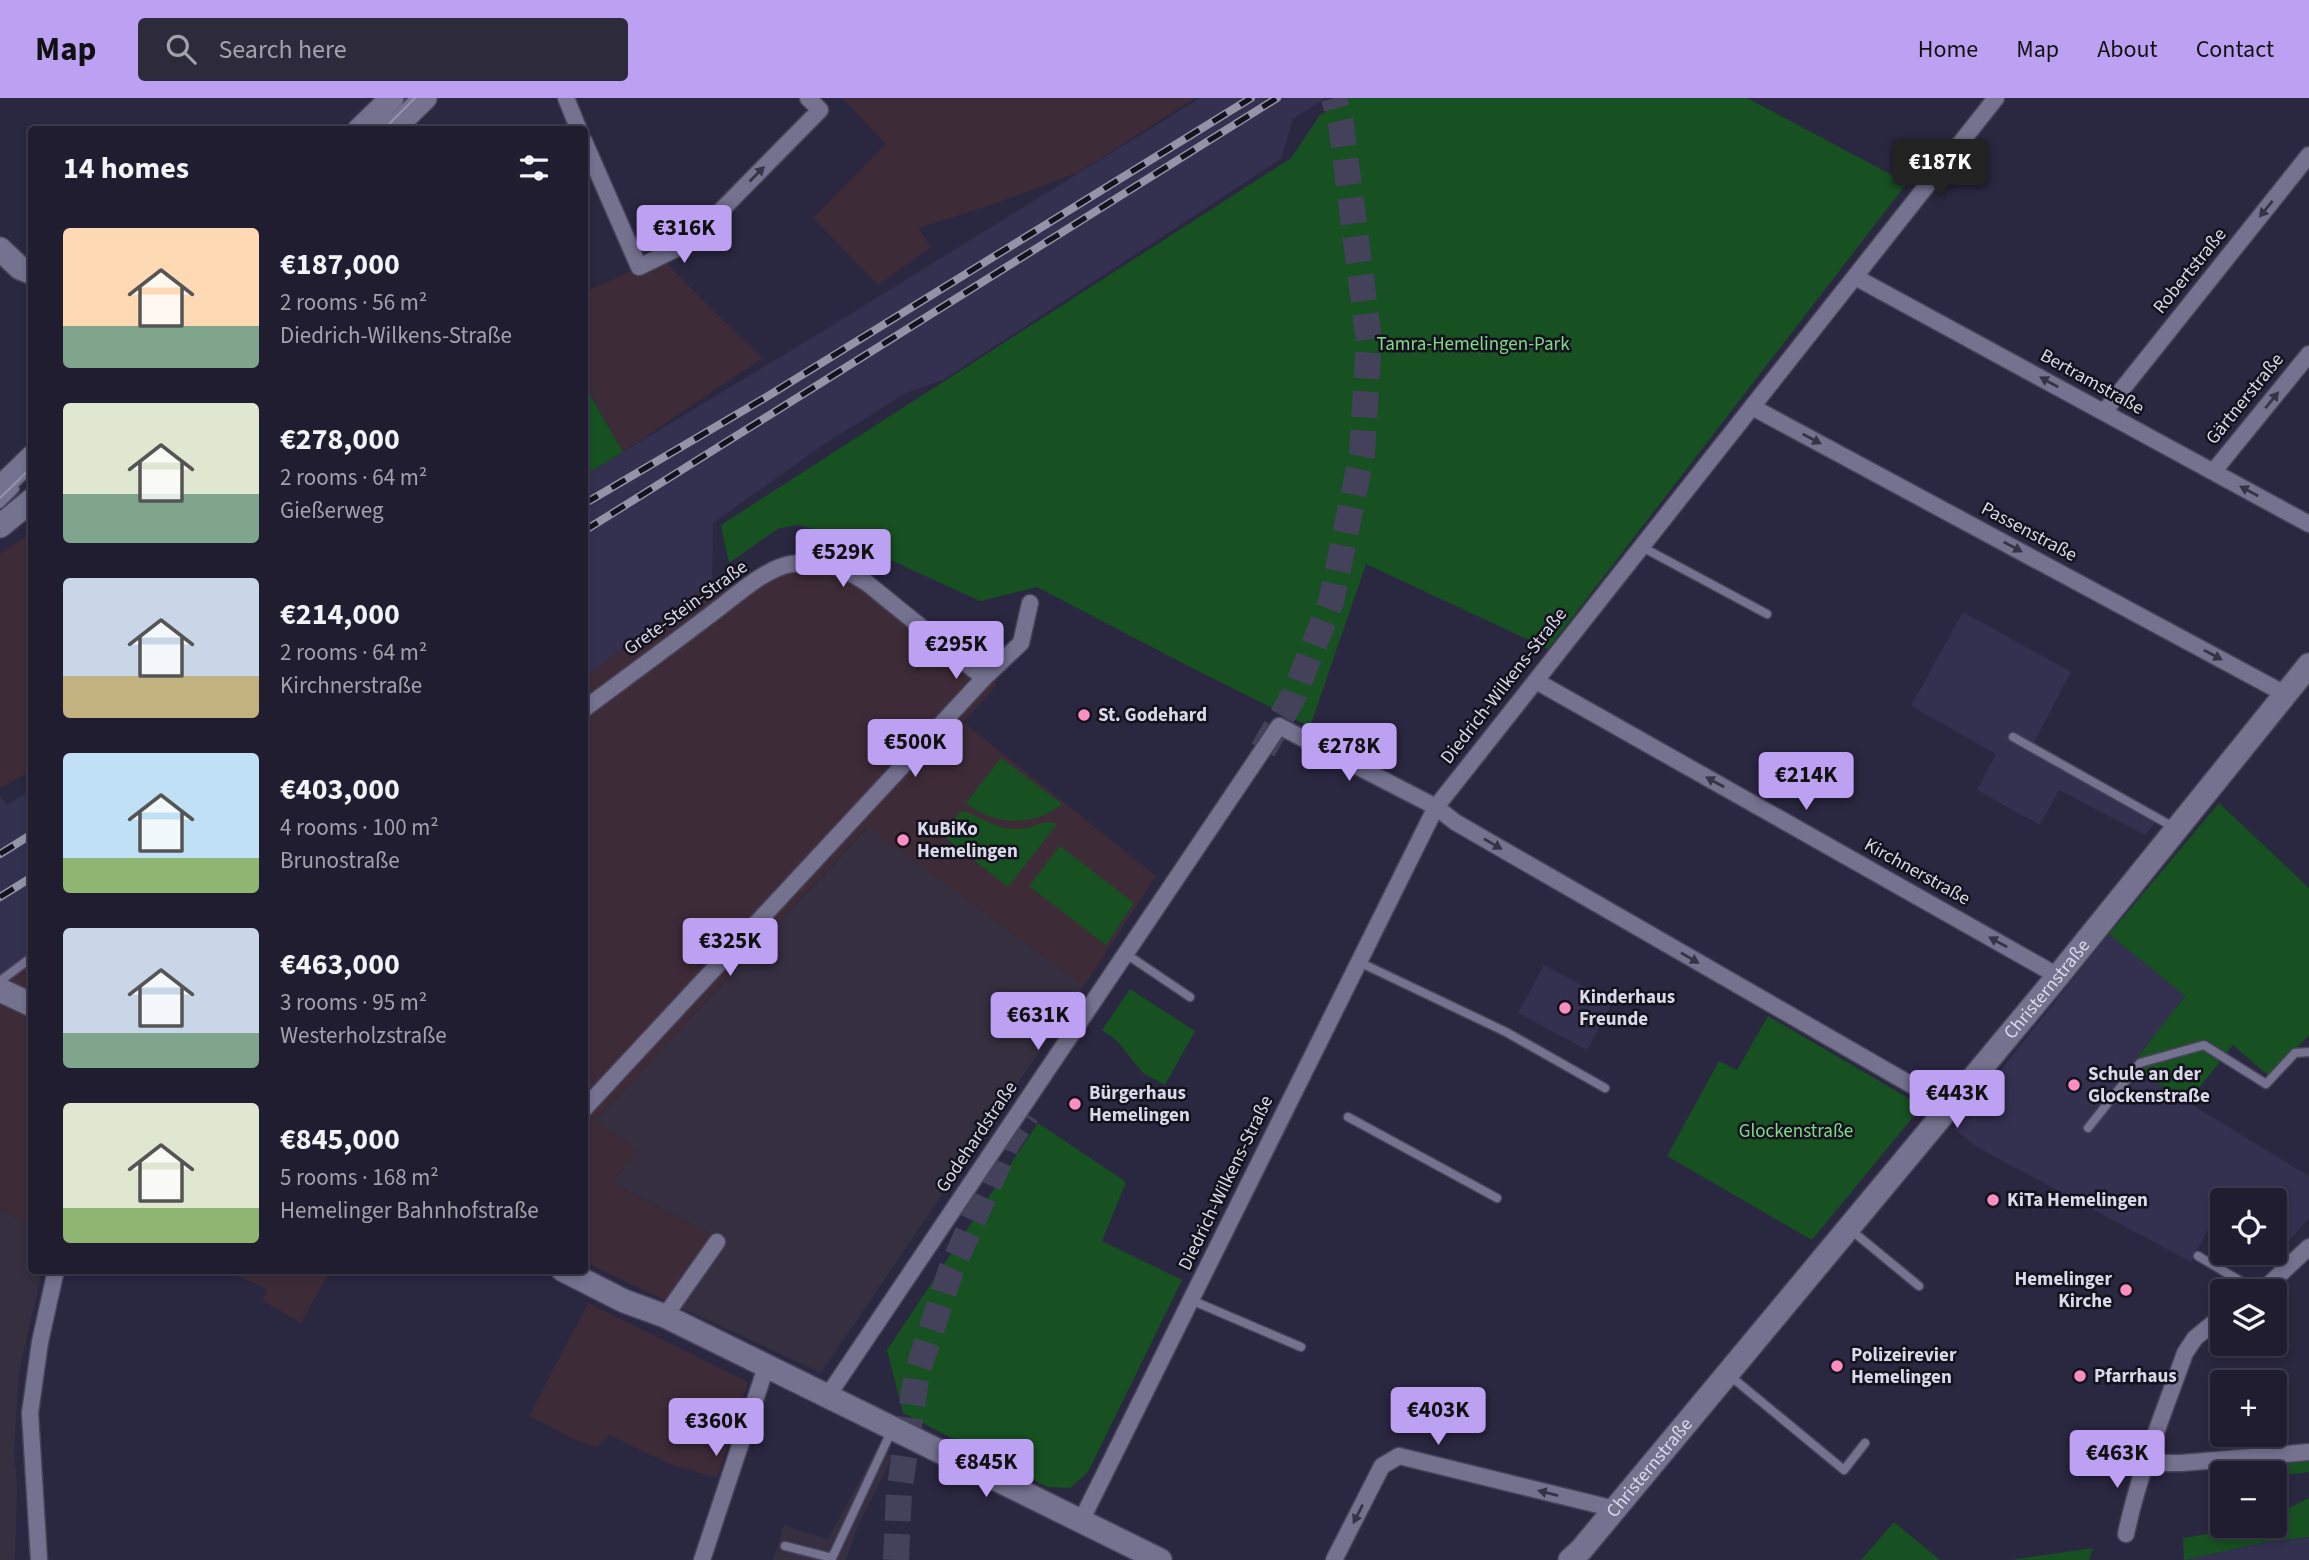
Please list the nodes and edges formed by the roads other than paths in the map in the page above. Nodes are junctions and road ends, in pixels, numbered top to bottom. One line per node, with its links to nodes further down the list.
1 (425, 98): 5 (street)
2 (566, 98): 7 (street)
3 (808, 98): 8 (street, one-way to 3)
4 (1996, 98): 12 (street, Diedrich-Wilkens-Straße)
5 (392, 114): 6 (street)
6 (367, 126)
7 (577, 126)
8 (588, 150)
9 (2309, 155): 15 (street, Robertstraße, one-way to 15)
10 (0, 249): 11 (street)
11 (28, 276)
12 (1855, 276): 14 (street, Diedrich-Wilkens-Straße); 15 (street, Bertramstraße, one-way to 12)
13 (2309, 354): 17 (street, Gärtnerstraße, one-way to 13)
14 (1752, 407): 23 (street, Diedrich-Wilkens-Straße); 29 (street, Passenstraße, one-way to 29)
15 (2104, 412): 17 (street, Bertramstraße)
16 (28, 461): 18 (street)
17 (2213, 472): 21 (street, Bertramstraße, one-way to 17)
18 (0, 488)
19 (28, 490): 20 (lane); 22 (street)
20 (0, 504)
21 (2309, 524)
22 (0, 526)
23 (1642, 547): 25 (lane); 28 (street, Diedrich-Wilkens-Straße)
24 (1030, 603): 27 (street)
25 (1767, 614)
26 (2309, 665): 29 (street, Christernstraße)
27 (984, 678): 30 (street, Grete-Stein-Straße); 44 (street)
28 (1536, 681): 32 (street, Diedrich-Wilkens-Straße); 37 (street, Kirchnerstraße, one-way to 28)
29 (2285, 694): 33 (street, Christernstraße)
30 (588, 706)
31 (2013, 737): 33 (lane)
32 (1436, 807): 34 (street, Godehardstraße); 36 (street, Diedrich-Wilkens-Straße); 45 (street, one-way to 45)
33 (2177, 828): 37 (street, Christernstraße)
34 (1126, 954): 40 (lane); 64 (street, Godehardstraße)
35 (28, 960): 38 (lane)
36 (1359, 962): 43 (lane); 58 (street, Diedrich-Wilkens-Straße)
37 (2058, 976): 45 (street, Christernstraße)
38 (0, 981)
39 (0, 990): 41 (street)
40 (1190, 997)
41 (28, 1003)
42 (2309, 1052): 47 (lane)
43 (1605, 1088)
44 (588, 1105)
45 (1948, 1106): 49 (street, Christernstraße)
46 (1348, 1117): 48 (lane)
47 (2088, 1128)
48 (1497, 1198)
49 (1848, 1228): 57 (lane); 63 (street, Christernstraße)
50 (717, 1242): 59 (street)
51 (2309, 1247): 56 (street)
52 (2198, 1256): 55 (lane)
53 (55, 1274): 73 (street)
54 (571, 1274): 59 (street)
55 (2238, 1279)
56 (2274, 1279)
57 (1919, 1286)
58 (1191, 1300): 61 (lane); 70 (street, Diedrich-Wilkens-Straße)
59 (665, 1316): 62 (street)
60 (2210, 1326): 68 (street)
61 (1301, 1347)
62 (766, 1367): 64 (street); 74 (street)
63 (1726, 1373): 66 (lane); 69 (street, Christernstraße)
64 (827, 1397): 65 (street)
65 (892, 1429): 70 (street); 72 (lane)
66 (1865, 1443)
67 (2309, 1452): 68 (street)
68 (2148, 1457): 71 (street)
69 (1615, 1509): 76 (street, one-way to 76); 77 (street, Christernstraße)
70 (1081, 1521): 75 (street)
71 (2126, 1534)
72 (785, 1546)
73 (39, 1560)
74 (702, 1560)
75 (1160, 1560)
76 (1334, 1560)
77 (1570, 1560)

